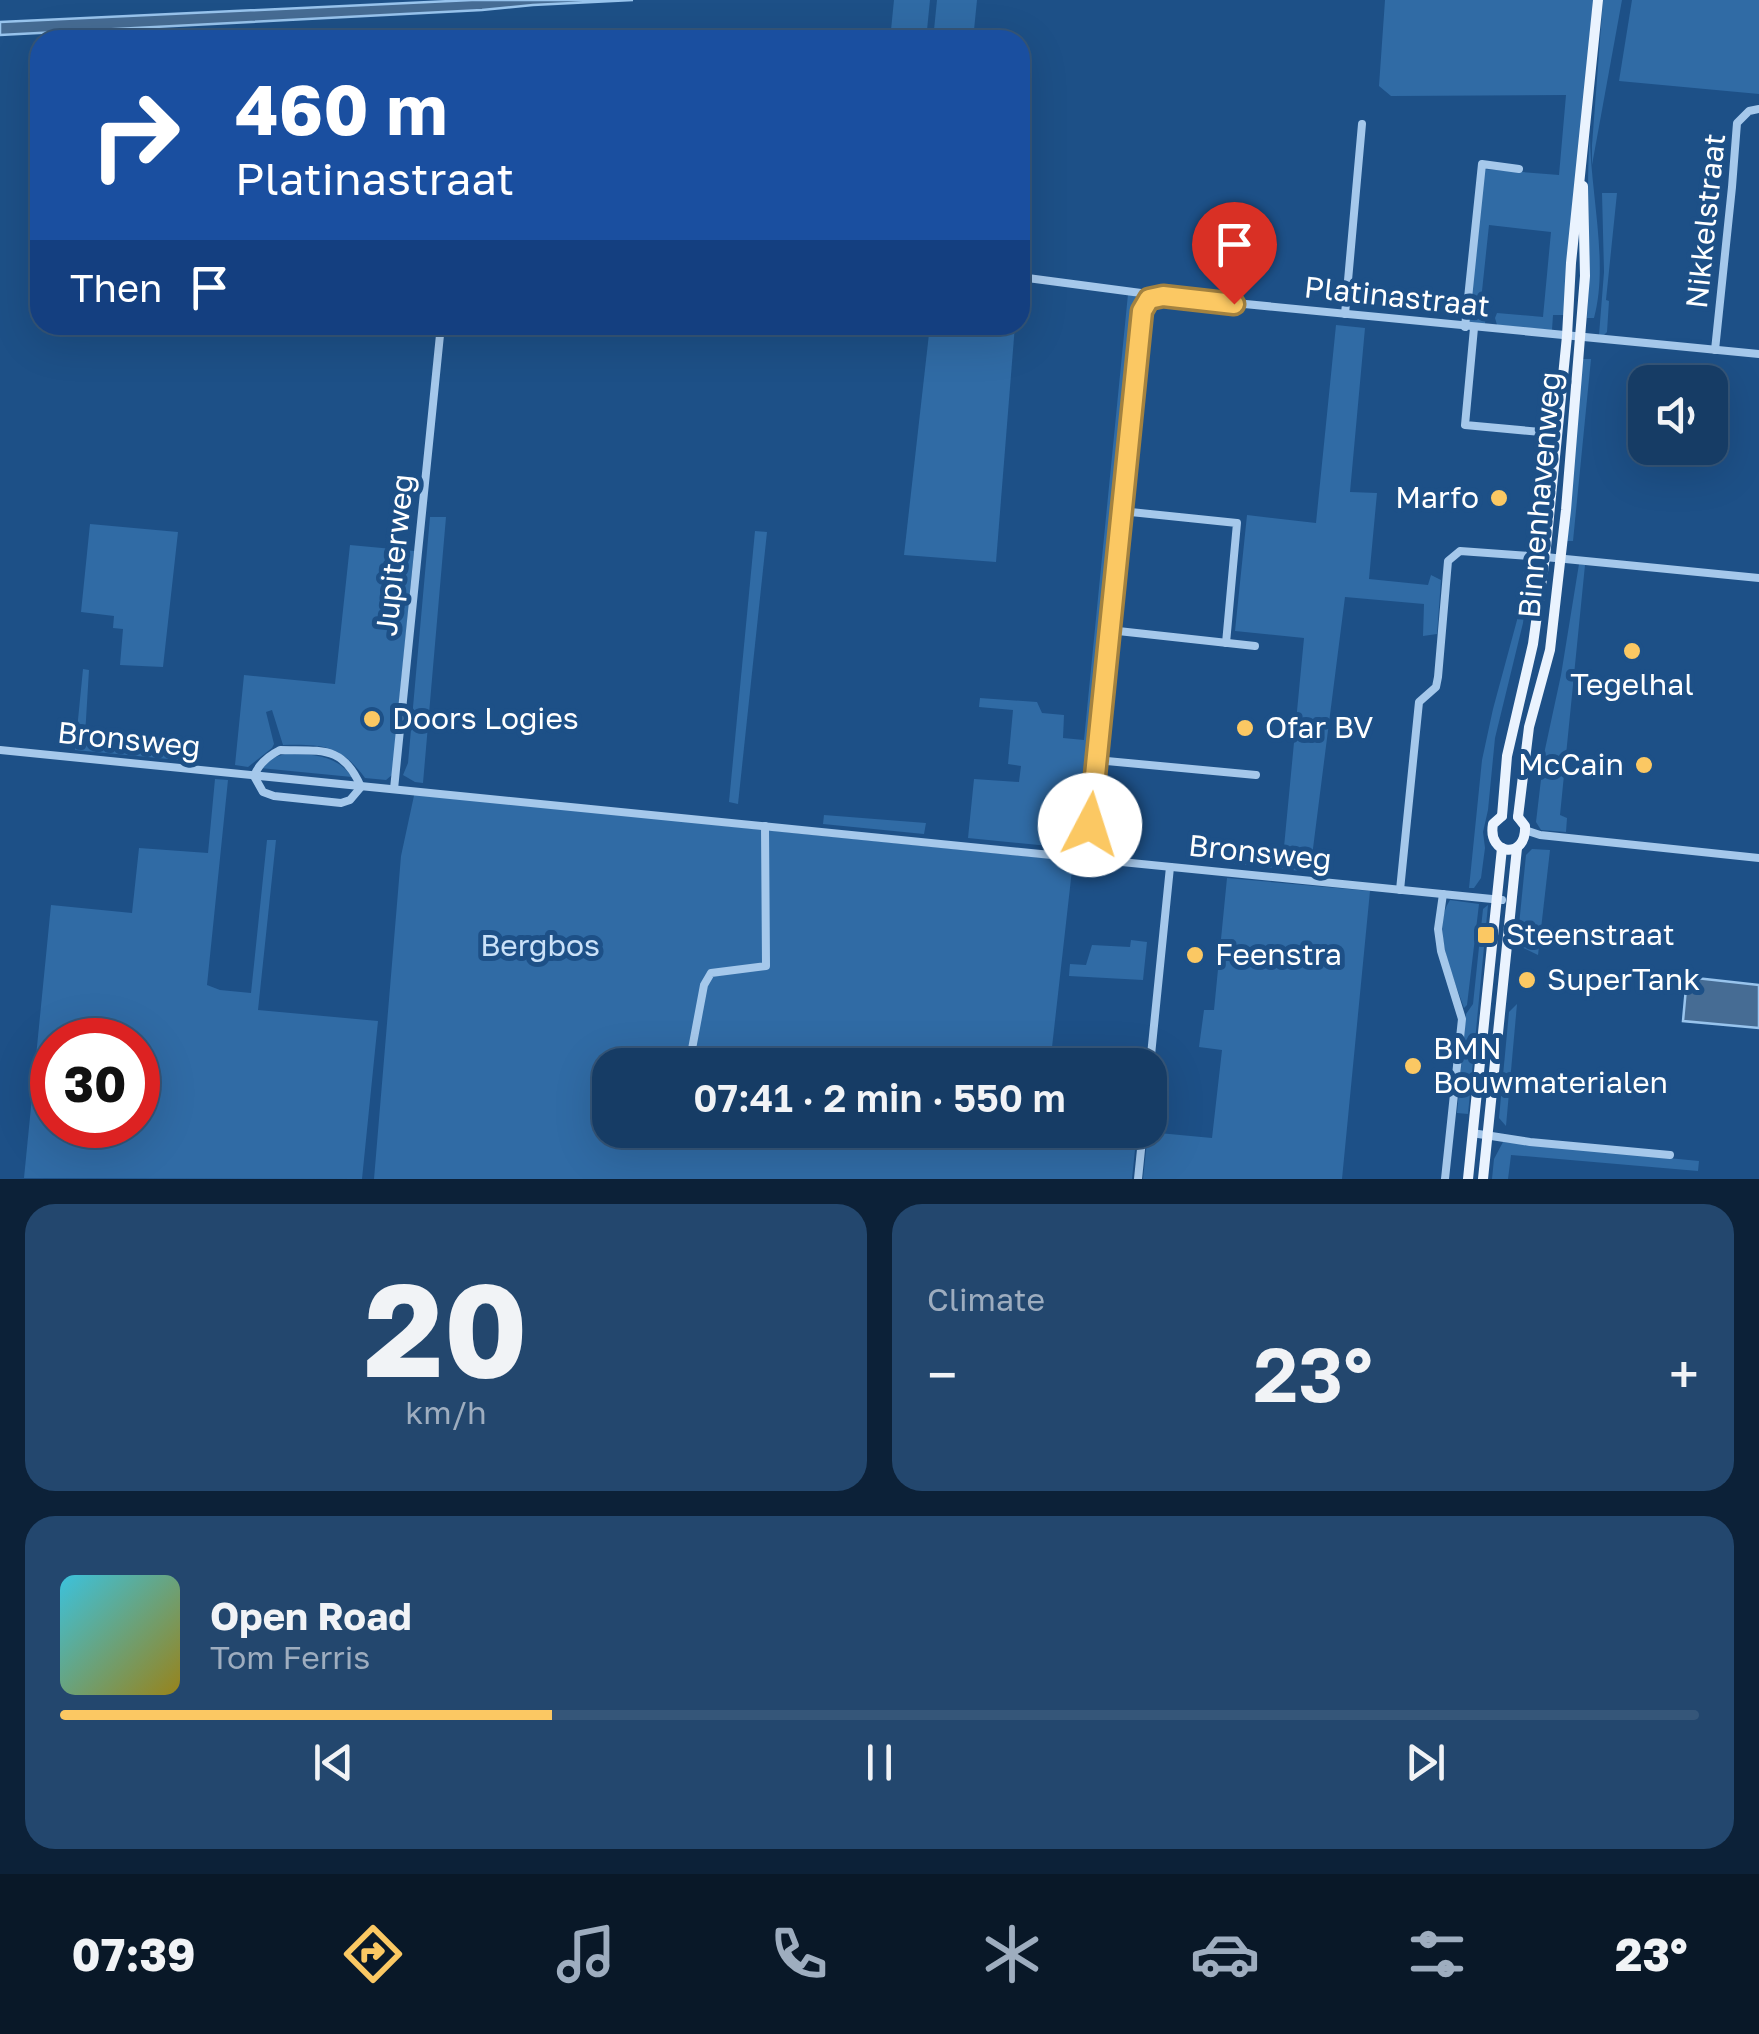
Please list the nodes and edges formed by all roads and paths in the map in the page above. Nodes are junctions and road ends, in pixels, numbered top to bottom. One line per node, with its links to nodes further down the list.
1 (1598, 0): 5 (main road, Binnenhavenweg)
2 (1759, 108): 13 (street, Nikkelstraat)
3 (1362, 124): 8 (street)
4 (1519, 168): 9 (street)
5 (1581, 175): 11 (main road, Binnenhavenweg); 12 (main road, Binnenhavenweg)
6 (1030, 278): 7 (street)
7 (1149, 299): 8 (street, Platinastraat); 16 (street)
8 (1345, 314): 9 (street, Platinastraat)
9 (1469, 327): 11 (street, Platinastraat); 15 (street)
10 (440, 335): 28 (street, Jupiterweg)
11 (1566, 336): 12 (street, Platinastraat); 17 (main road, Binnenhavenweg)
12 (1580, 337): 13 (street, Nikkelstraat); 18 (main road, Binnenhavenweg)
13 (1715, 350): 14 (street, Nikkelstraat)
14 (1759, 354)
15 (1540, 432)
16 (1121, 511): 20 (street); 21 (street)
17 (1545, 557): 18 (street); 29 (main road, Binnenhavenweg); 37 (street)
18 (1559, 559): 19 (street); 30 (main road, Binnenhavenweg)
19 (1759, 578)
20 (1109, 630): 21 (street); 24 (street)
21 (1226, 643): 22 (street)
22 (1254, 646)
23 (0, 750): 26 (street, Bronsweg)
24 (1096, 760): 25 (street); 34 (street)
25 (1256, 775)
26 (254, 776): 27 (street, Bronsweg); 27 (street, Bronsweg); 27 (street)
27 (361, 787): 28 (street, Bronsweg)
28 (394, 789): 31 (street, Bronsweg)
29 (1502, 816): 30 (main road); 33 (main road)
30 (1518, 817): 32 (main road)
31 (765, 826): 34 (street, Bronsweg); 41 (street)
32 (1522, 840): 33 (main road); 35 (street); 40 (main road)
33 (1502, 848): 39 (main road)
34 (1087, 858): 36 (street, Bronsweg)
35 (1759, 858)
36 (1170, 867): 37 (street, Bronsweg); 42 (street)
37 (1400, 890): 38 (street, Bronsweg)
38 (1443, 894): 39 (street, Bronsweg); 48 (street)
39 (1495, 899): 40 (street, Bronsweg); 43 (main road)
40 (1512, 900): 44 (main road)
41 (692, 1048)
42 (1152, 1048)
43 (1472, 1133): 44 (street); 49 (main road)
44 (1487, 1136): 46 (street); 50 (main road)
45 (1141, 1148): 47 (street)
46 (1670, 1155)
47 (1138, 1179)
48 (1446, 1179)
49 (1468, 1179)
50 (1483, 1179)

